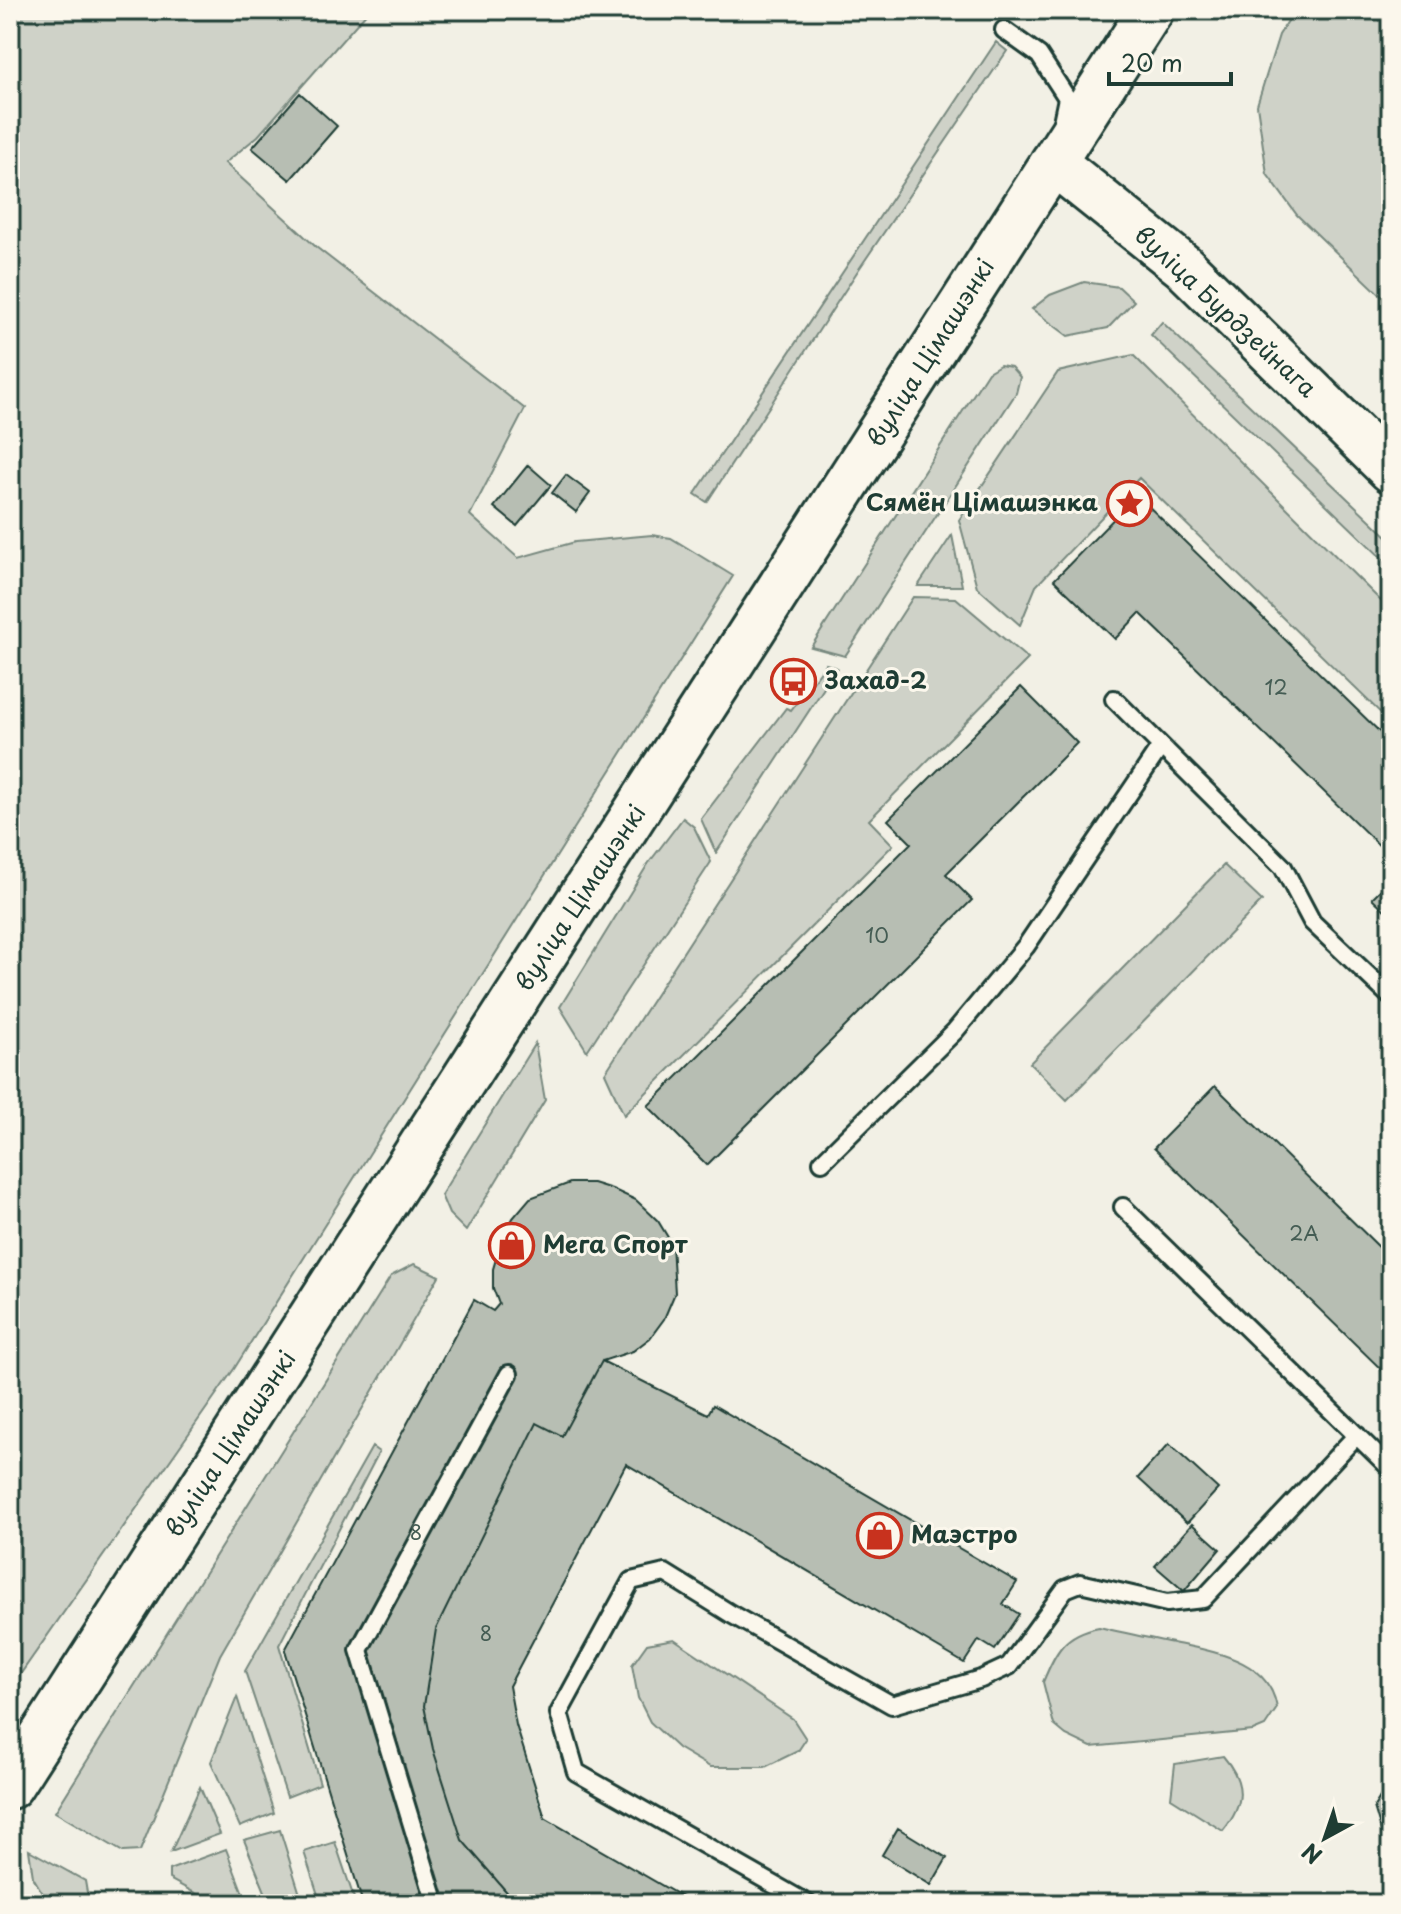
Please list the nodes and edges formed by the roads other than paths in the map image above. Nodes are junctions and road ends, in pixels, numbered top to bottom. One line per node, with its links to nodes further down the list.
1 (1151, 10): 3 (main road, вуліца Цімашэнкі)
2 (1004, 30): 3 (lane)
3 (1053, 162): 4 (main road, вуліца Бурдзейнага); 13 (main road, вуліца Цімашэнкі)
4 (1391, 470)
5 (1114, 699): 6 (lane)
6 (1161, 746): 7 (lane); 8 (lane)
7 (1391, 997)
8 (822, 1162)
9 (1123, 1207): 11 (lane)
10 (509, 1374): 14 (lane)
11 (1357, 1435): 12 (lane); 15 (lane)
12 (1391, 1469)
13 (10, 1786)
14 (436, 1904)
15 (808, 1904)

